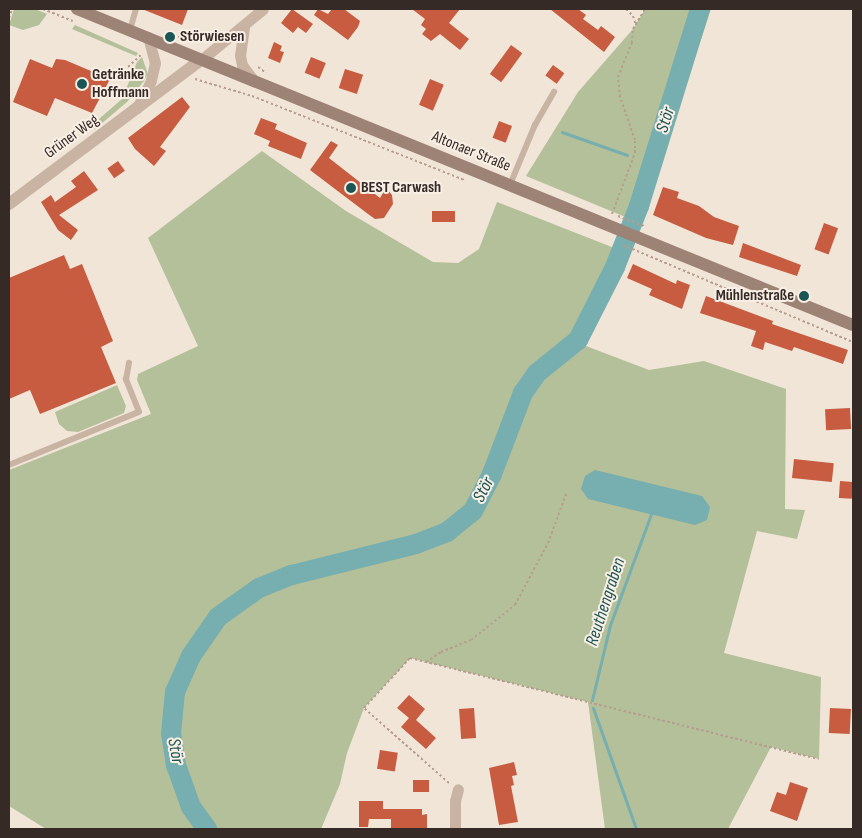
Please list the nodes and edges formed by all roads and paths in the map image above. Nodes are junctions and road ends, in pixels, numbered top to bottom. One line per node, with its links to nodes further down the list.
1 (12, 9): 7 (path)
2 (77, 9): 10 (main road, Altonaer Straße)
3 (136, 9): 10 (lane)
4 (263, 9): 9 (street)
5 (626, 9): 8 (path)
6 (645, 9): 8 (path)
7 (9, 18)
8 (636, 25): 22 (path)
9 (244, 27): 13 (street); 15 (street)
10 (130, 30): 11 (main road, Altonaer Straße)
11 (148, 38): 13 (main road, Altonaer Straße); 18 (street)
12 (145, 52): 14 (path)
13 (201, 60): 15 (main road, Altonaer Straße); 18 (street, Grüner Weg)
14 (128, 67)
15 (254, 81): 20 (main road, Altonaer Straße)
16 (554, 92): 20 (lane)
17 (252, 96): 19 (path)
18 (136, 110): 21 (street, Grüner Weg)
19 (454, 176)
20 (510, 185): 26 (main road, Altonaer Straße)
21 (9, 204)
22 (612, 214)
23 (625, 218): 24 (path)
24 (640, 223)
25 (631, 249): 27 (path)
26 (853, 325)
27 (853, 342)
28 (129, 363): 29 (lane)
29 (9, 465)
30 (567, 492): 31 (path)
31 (426, 662): 32 (path); 33 (path)
32 (819, 759)
33 (458, 789): 34 (street)
34 (456, 829)

